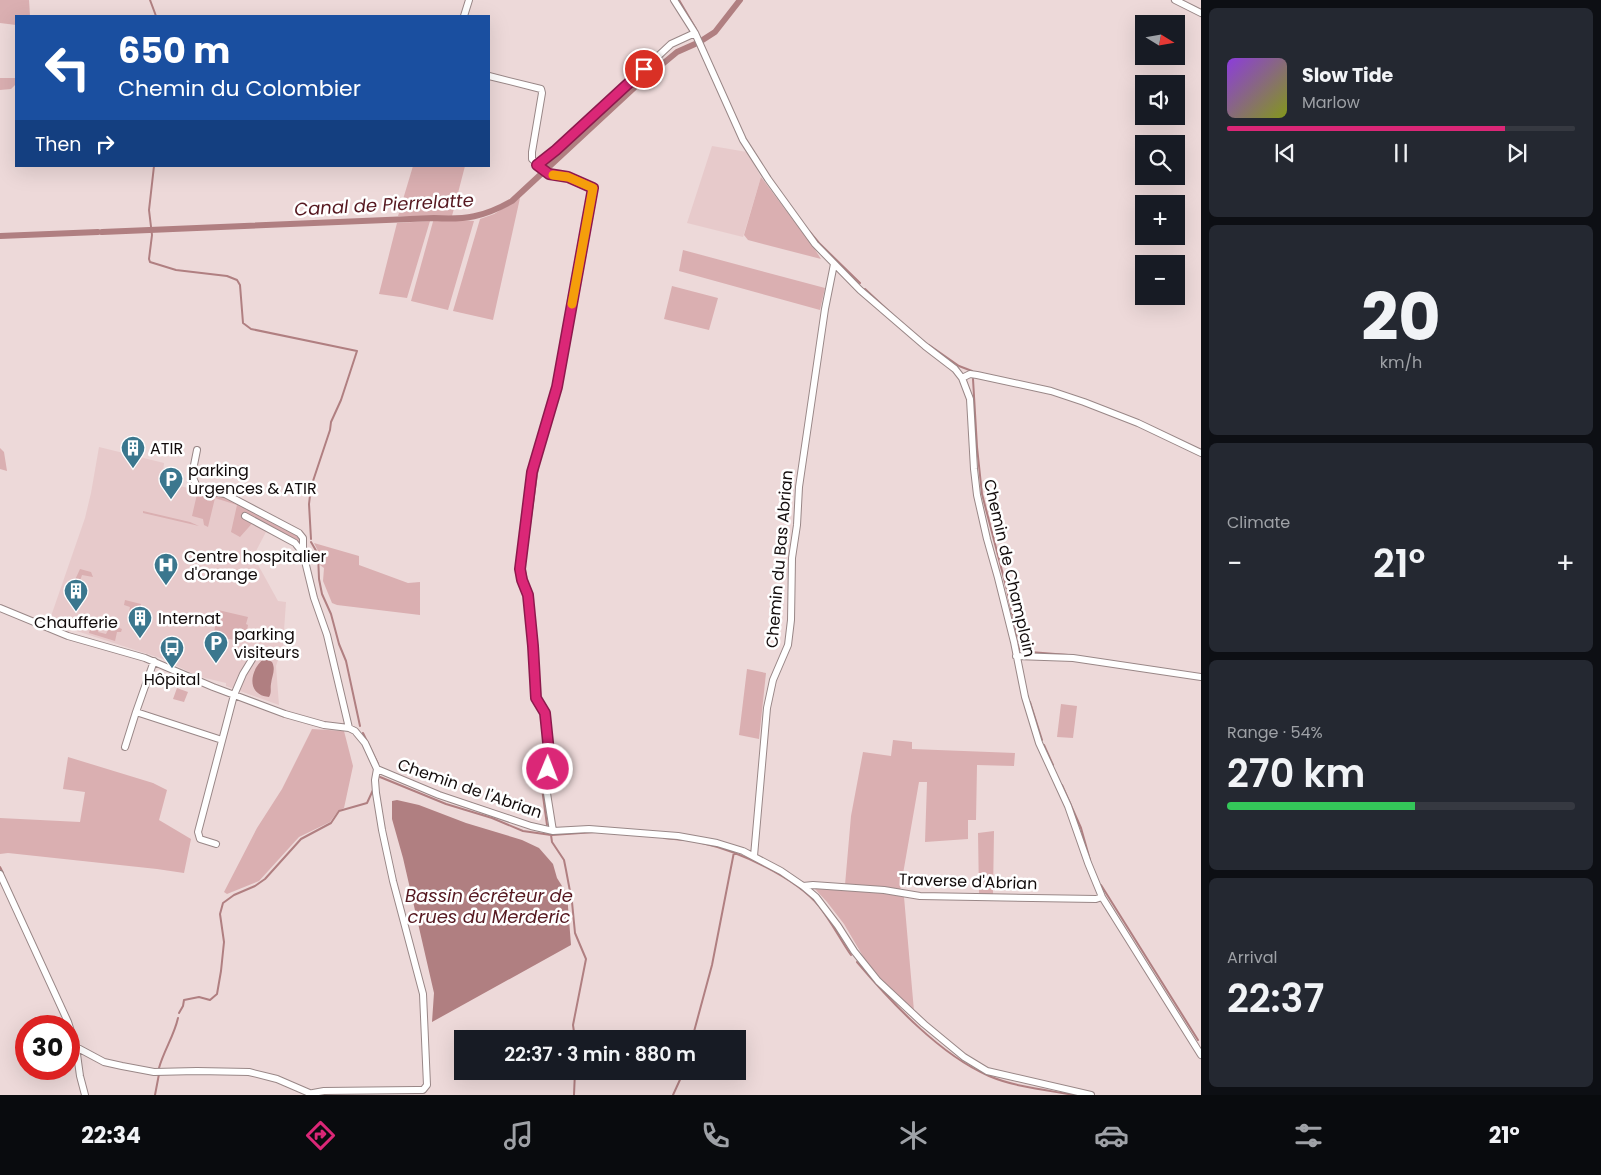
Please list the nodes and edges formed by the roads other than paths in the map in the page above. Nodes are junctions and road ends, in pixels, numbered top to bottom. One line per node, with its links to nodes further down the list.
1 (469, 0): 5 (street)
2 (674, 0): 6 (street, Chemin de Champlain)
3 (1175, 0): 4 (street)
4 (1201, 13)
5 (464, 15)
6 (695, 33): 8 (street); 9 (street, Chemin de Champlain)
7 (490, 76): 8 (street)
8 (541, 169): 26 (street)
9 (834, 264): 10 (street, Chemin de Champlain); 28 (street, Chemin du Bas Abrian)
10 (962, 378): 12 (street); 17 (street, Chemin de Champlain)
11 (197, 450): 14 (street)
12 (1201, 453)
13 (245, 516): 14 (street)
14 (303, 553): 22 (street)
15 (0, 608): 18 (street)
16 (254, 656): 20 (street)
17 (1016, 656): 19 (street); 31 (street, Chemin de Champlain)
18 (154, 661): 20 (street); 21 (street)
19 (1201, 676)
20 (234, 696): 22 (street); 23 (street)
21 (136, 712): 23 (street); 24 (street)
22 (349, 728): 25 (street)
23 (222, 740): 27 (street)
24 (125, 747)
25 (378, 770): 26 (street, Chemin de l'Abrian); 36 (street)
26 (553, 831): 28 (street, Chemin de l'Abrian)
27 (216, 844)
28 (754, 856): 30 (street, Chemin de l'Abrian)
29 (0, 874): 32 (street)
30 (803, 886): 31 (street, Traverse d'Abrian); 38 (street, Chemin de l'Abrian)
31 (1102, 897): 34 (street, Chemin de Champlain)
32 (65, 1015)
33 (80, 1049): 36 (street)
34 (1201, 1055)
35 (80, 1076): 37 (street)
36 (314, 1094)
37 (85, 1095)
38 (1091, 1095)

